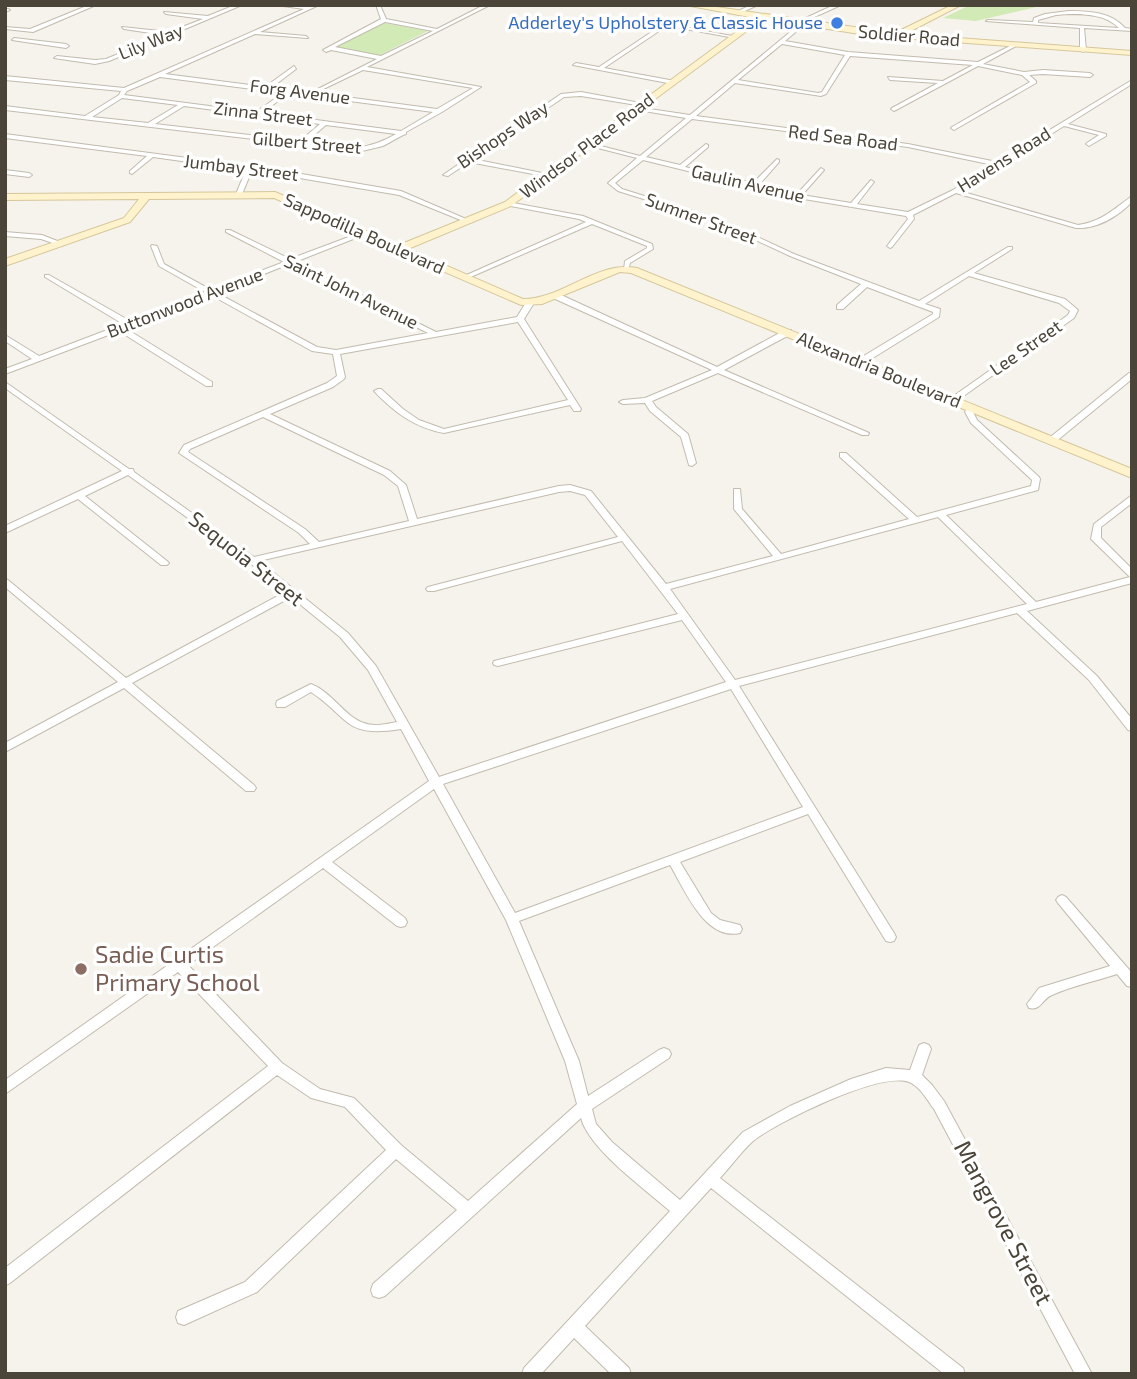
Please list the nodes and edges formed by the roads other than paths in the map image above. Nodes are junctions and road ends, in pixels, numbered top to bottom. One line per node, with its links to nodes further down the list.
1 (94, 5): 26 (street)
2 (240, 5): 15 (street, Lily Way)
3 (278, 5): 11 (street)
4 (317, 5): 11 (street)
5 (378, 5): 16 (street)
6 (488, 5): 23 (street)
7 (688, 5): 13 (street, Soldier Road)
8 (756, 5): 13 (street)
9 (839, 5): 18 (street, Sumner Street)
10 (958, 5): 29 (street)
11 (310, 8): 27 (street)
12 (166, 13): 15 (street)
13 (736, 13): 14 (street, Soldier Road)
14 (761, 17): 18 (street, Soldier Road); 31 (street, Windsor Place Road)
15 (209, 18): 28 (street, Lily Way)
16 (384, 20): 23 (street); 41 (street)
17 (988, 20): 19 (street)
18 (800, 23): 29 (street, Soldier Road); 33 (street, Sumner Street)
19 (1035, 24): 20 (street); 24 (street)
20 (1082, 27): 24 (street); 37 (street)
21 (5, 28): 26 (street)
22 (124, 28): 28 (street)
23 (438, 30): 41 (street)
24 (1124, 30): 25 (street)
25 (1132, 30)
26 (31, 31): 32 (street)
27 (255, 32): 30 (street); 48 (street)
28 (170, 34): 40 (street, Lily Way)
29 (896, 35): 35 (street, Soldier Road)
30 (306, 37)
31 (735, 37): 46 (street); 53 (street, Windsor Place Road)
32 (14, 39): 34 (street); 36 (street)
33 (782, 42): 39 (street); 52 (street, Sumner Street)
34 (5, 43)
35 (1014, 44): 37 (street, Soldier Road); 42 (street)
36 (66, 46)
37 (1083, 50): 38 (street, Soldier Road)
38 (1132, 53)
39 (848, 54): 42 (street); 52 (street)
40 (57, 58)
41 (383, 58): 45 (street)
42 (980, 64): 47 (street); 54 (street)
43 (576, 65): 46 (street)
44 (295, 68): 56 (street)
45 (362, 68): 59 (street); 64 (street, Gilbert Street)
46 (600, 69): 53 (street)
47 (1024, 74): 49 (street); 71 (street)
48 (159, 75): 56 (street, Forg Avenue); 58 (street)
49 (1090, 75)
50 (5, 78): 58 (street, Zinna Street)
51 (890, 78): 54 (street)
52 (734, 81): 66 (street, Sumner Street)
53 (673, 82): 61 (street, Windsor Place Road)
54 (946, 82): 62 (street)
55 (1131, 84): 69 (street, Havens Road)
56 (268, 88): 57 (street, Forg Avenue)
57 (290, 90): 59 (street, Forg Avenue); 65 (street)
58 (123, 93): 60 (street, Zinna Street); 67 (street)
59 (312, 93): 64 (street, Forg Avenue)
60 (183, 104): 65 (street, Zinna Street); 70 (street)
61 (641, 106): 66 (street, Bishops Way); 76 (street, Windsor Place Road); 80 (street, Bishops Way)
62 (894, 109)
63 (8, 110): 67 (street, Gilbert Street)
64 (440, 111): 72 (street, Gilbert Street)
65 (258, 113): 68 (street, Zinna Street)
66 (688, 117): 79 (street, Sumner Street); 82 (street, Red Sea Road)
67 (86, 118): 70 (street, Gilbert Street)
68 (326, 122): 72 (street, Zinna Street); 75 (street)
69 (1063, 124): 74 (street); 82 (street, Havens Road)
70 (148, 126): 75 (street, Gilbert Street)
71 (954, 128)
72 (404, 133): 75 (street, Gilbert Street)
73 (5, 136): 78 (street, Jumbay Street)
74 (1089, 144)
75 (299, 145)
76 (589, 145): 79 (street, Gaulin Avenue); 90 (street, Windsor Place Road)
77 (706, 146): 83 (street)
78 (151, 156): 84 (street, Jumbay Street); 87 (street)
79 (642, 156): 83 (street, Gaulin Avenue); 118 (street, Sumner Street)
80 (467, 160): 89 (street, Bishops Way); 90 (street)
81 (777, 161): 92 (street)
82 (997, 164): 93 (street, Havens Road)
83 (680, 168): 92 (street, Gaulin Avenue)
84 (250, 169): 94 (street); 103 (street, Jumbay Street)
85 (821, 170): 96 (street)
86 (5, 172): 88 (street)
87 (132, 172)
88 (29, 175)
89 (446, 175)
90 (547, 176): 99 (street, Windsor Place Road)
91 (871, 182): 100 (street)
92 (754, 186): 96 (street, Gaulin Avenue)
93 (955, 191): 98 (street); 101 (street, Havens Road)
94 (239, 194): 95 (street, Sappodilla Boulevard); 105 (street, Sappodilla Boulevard)
95 (147, 195): 97 (street, Sappodilla Boulevard); 107 (street)
96 (798, 196): 100 (street, Gaulin Avenue)
97 (5, 197)
98 (1132, 198)
99 (508, 204): 102 (street); 103 (street, Windsor Place Road)
100 (852, 206): 101 (street, Gaulin Avenue)
101 (909, 214): 109 (street)
102 (593, 221): 114 (street); 117 (street)
103 (470, 222): 111 (street, Windsor Place Road)
104 (228, 231): 112 (street, Saint John Avenue)
105 (364, 233): 111 (street, Sappodilla Boulevard); 112 (street, Buttonwood Avenue)
106 (5, 234): 107 (street)
107 (62, 244): 113 (street)
108 (154, 246): 119 (street)
109 (890, 246)
110 (1010, 248): 115 (street)
111 (399, 249): 117 (street, Sappodilla Boulevard)
112 (291, 262): 119 (street, Buttonwood Avenue); 127 (street, Saint John Avenue)
113 (5, 263)
114 (626, 269): 120 (street); 126 (street, Alexandria Boulevard)
115 (970, 274): 122 (street); 139 (street, Lee Street)
116 (47, 276): 125 (street)
117 (464, 278): 121 (street, Sappodilla Boulevard)
118 (866, 284): 122 (street, Sumner Street); 123 (street)
119 (211, 292): 125 (street, Buttonwood Avenue); 129 (street)
120 (556, 296): 121 (street); 132 (street)
121 (530, 303): 124 (street)
122 (921, 303): 131 (street)
123 (840, 307)
124 (520, 319): 127 (street); 137 (street)
125 (124, 326): 130 (street, Buttonwood Avenue); 136 (street)
126 (788, 332): 131 (street, Alexandria Boulevard); 132 (street)
127 (437, 335): 129 (street)
128 (5, 337): 130 (street)
129 (336, 352): 142 (street)
130 (38, 359): 133 (street, Buttonwood Avenue)
131 (860, 362): 139 (street, Alexandria Boulevard)
132 (718, 370): 138 (street); 143 (street)
133 (5, 372)
134 (1132, 374): 144 (street)
135 (5, 384): 147 (street, Sequoia Street)
136 (209, 384)
137 (378, 391)
138 (647, 400): 140 (street); 146 (street)
139 (953, 400): 141 (street, Alexandria Boulevard)
140 (623, 402)
141 (971, 408): 144 (street, Alexandria Boulevard); 152 (street)
142 (264, 414): 154 (street); 157 (street)
143 (864, 433)
144 (1051, 441): 148 (street, Alexandria Boulevard)
145 (843, 456): 153 (street)
146 (692, 463)
147 (130, 471): 150 (street); 159 (street, Sequoia Street)
148 (1132, 474)
149 (737, 491): 158 (street)
150 (79, 495): 155 (street); 160 (street)
151 (1132, 498): 161 (street)
152 (941, 515): 153 (street); 167 (street)
153 (916, 521): 158 (street)
154 (414, 523): 156 (street); 157 (street)
155 (5, 530)
156 (624, 538): 164 (street); 165 (street)
157 (316, 544): 159 (street)
158 (780, 558): 164 (street)
159 (252, 560): 166 (street, Sequoia Street)
160 (164, 563)
161 (1132, 575)
162 (1132, 580): 167 (street)
163 (5, 582): 171 (street)
164 (664, 588): 169 (street)
165 (431, 589)
166 (290, 593): 171 (street); 174 (street, Sequoia Street)
167 (1033, 605): 168 (street)
168 (1019, 609): 172 (street); 175 (street)
169 (684, 615): 170 (street); 172 (street)
170 (498, 663)
171 (125, 682): 176 (street); 178 (street)
172 (733, 684): 177 (street); 179 (street)
173 (281, 704): 174 (street)
174 (402, 725): 177 (street, Sequoia Street)
175 (1132, 727)
176 (5, 748)
177 (434, 783): 181 (street); 183 (street, Sequoia Street)
178 (250, 788)
179 (809, 809): 180 (street); 186 (street)
180 (672, 859): 183 (street); 185 (street)
181 (322, 861): 184 (street); 187 (street)
182 (1062, 900): 188 (street)
183 (512, 919): 196 (street, Sequoia Street)
184 (401, 922)
185 (736, 929)
186 (891, 937)
187 (178, 964): 193 (street); 195 (street)
188 (1120, 968): 189 (street); 190 (street)
189 (1132, 982)
190 (1034, 1004)
191 (924, 1049): 194 (street)
192 (664, 1054): 196 (street)
193 (277, 1067): 197 (street); 201 (street)
194 (914, 1077): 198 (street); 208 (street, Mangrove Street)
195 (5, 1088)
196 (583, 1107): 199 (street, Sequoia Street); 200 (street)
197 (396, 1150): 200 (street); 203 (street)
198 (709, 1178): 199 (street); 207 (street)
199 (679, 1209): 204 (street)
200 (468, 1210): 202 (street)
201 (5, 1278)
202 (379, 1290)
203 (184, 1317)
204 (574, 1326): 205 (street); 206 (street)
205 (530, 1374)
206 (623, 1374)
207 (957, 1374)
208 (1084, 1374)

